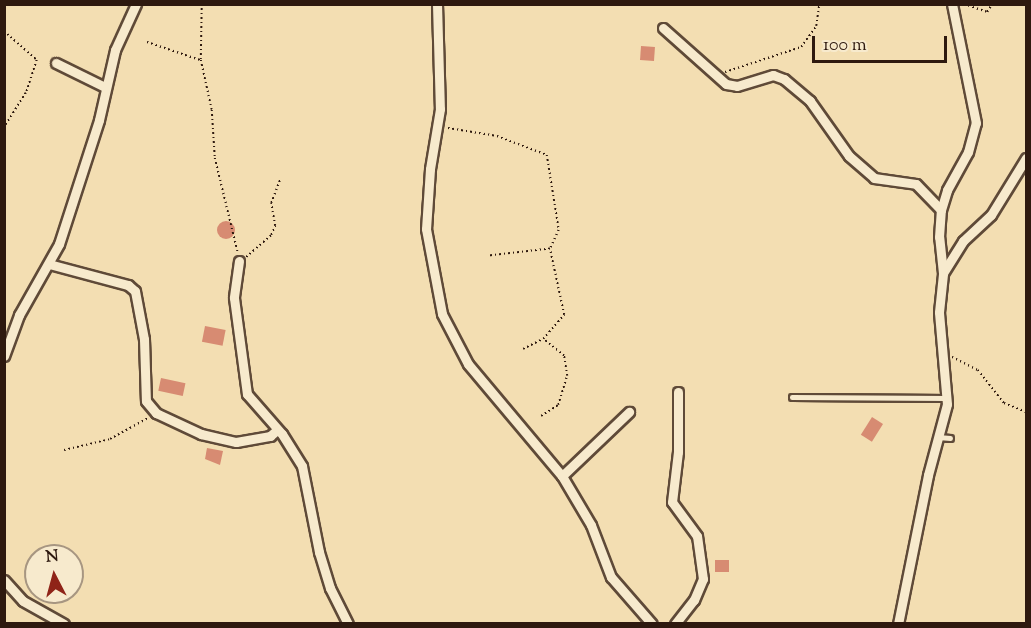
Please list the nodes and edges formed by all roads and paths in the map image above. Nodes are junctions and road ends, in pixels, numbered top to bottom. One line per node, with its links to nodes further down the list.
1 (136, 4): 14 (street)
2 (202, 4): 11 (path)
3 (437, 4): 15 (street)
4 (819, 4): 13 (path)
5 (952, 4): 19 (street)
6 (964, 4): 7 (path)
7 (992, 4)
8 (663, 28): 13 (street)
9 (4, 31): 16 (path)
10 (147, 42): 11 (path)
11 (201, 60): 22 (path)
12 (56, 63): 14 (street)
13 (722, 81): 19 (street)
14 (105, 87): 23 (street)
15 (438, 127): 20 (path); 40 (street)
16 (4, 128)
17 (1026, 158): 24 (street)
18 (280, 179): 22 (path)
19 (941, 210): 24 (street)
20 (550, 249): 21 (path); 25 (path)
21 (488, 256)
22 (239, 261): 36 (street)
23 (49, 264): 27 (street); 35 (street)
24 (943, 273): 28 (street)
25 (543, 339): 26 (path); 34 (path)
26 (523, 349)
27 (4, 356)
28 (945, 359): 31 (street); 33 (path)
29 (678, 392): 45 (street)
30 (792, 397): 31 (lane)
31 (947, 398): 37 (street)
32 (629, 412): 40 (street)
33 (1026, 412)
34 (541, 416)
35 (169, 422): 36 (street); 39 (path)
36 (277, 430): 43 (street)
37 (938, 436): 38 (lane); 46 (street)
38 (950, 438)
39 (64, 450)
40 (562, 476): 44 (street)
41 (4, 580): 42 (street)
42 (64, 624)
43 (348, 624)
44 (652, 624)
45 (675, 624)
46 (898, 624)

